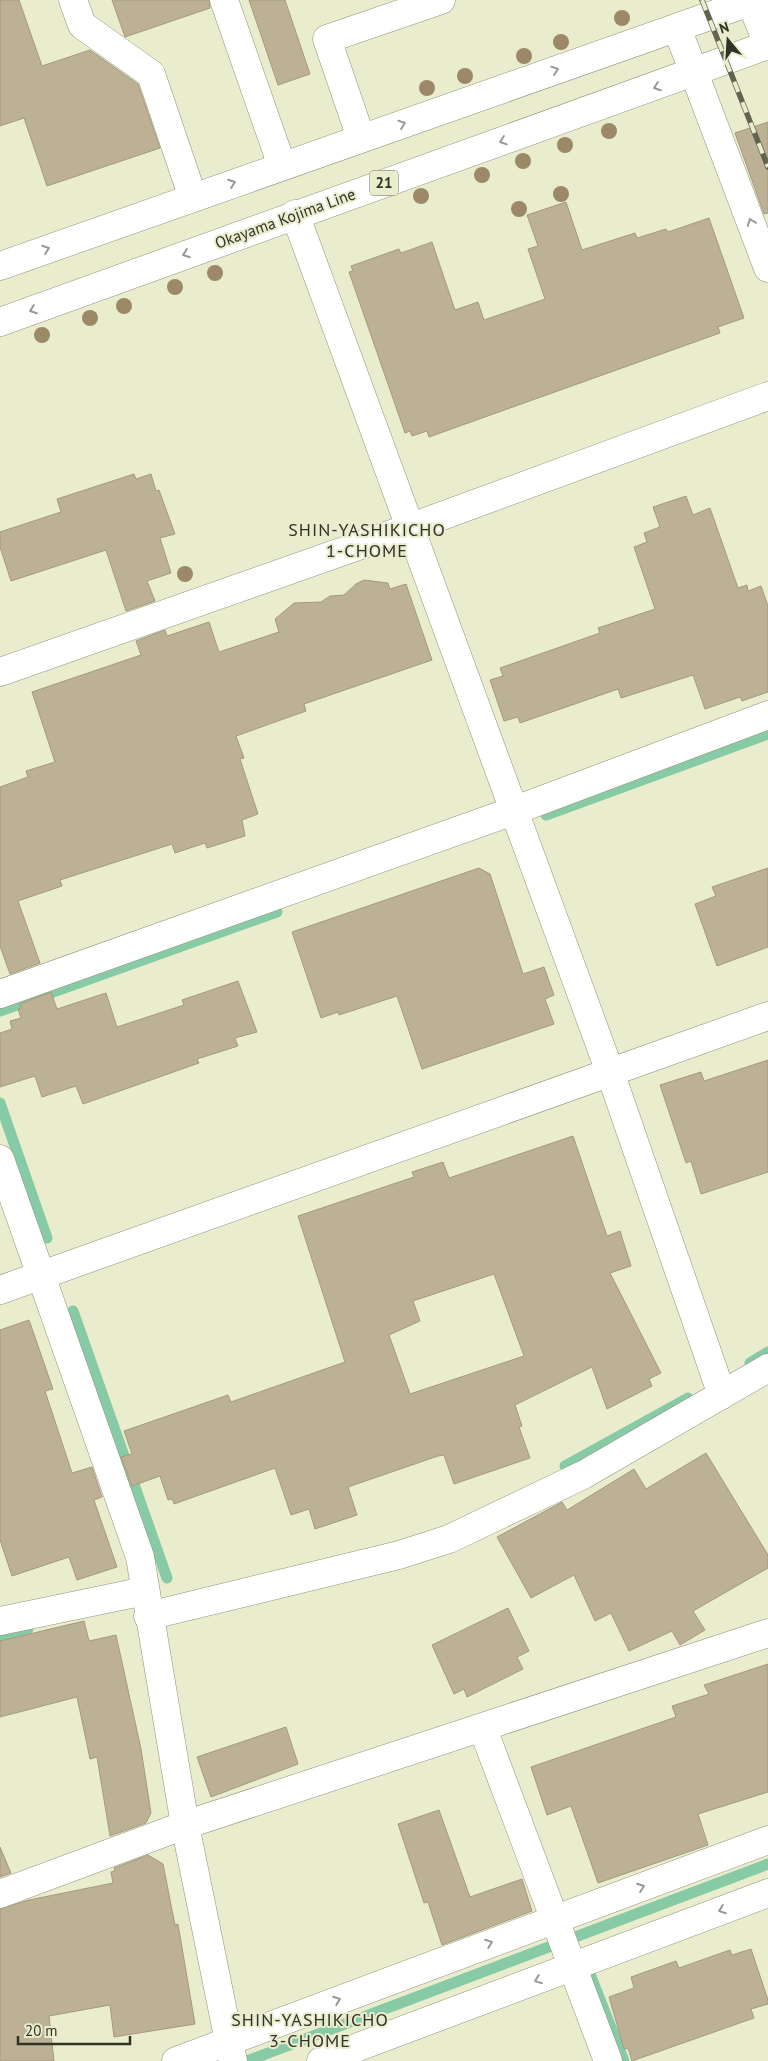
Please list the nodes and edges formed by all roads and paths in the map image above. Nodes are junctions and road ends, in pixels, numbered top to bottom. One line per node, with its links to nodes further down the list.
1 (73, 0): 10 (street)
2 (224, 0): 9 (street)
3 (441, 0): 8 (street)
4 (752, 1): 5 (street); 6 (street)
5 (677, 28): 7 (street); 8 (street, one-way to 5)
6 (768, 45): 7 (street, Okayama Kojima Line / 21)
7 (694, 74): 11 (street, Okayama Kojima Line / 21, one-way to 11); 13 (street, one-way to 7)
8 (361, 138): 9 (street)
9 (282, 166): 10 (street, one-way to 9)
10 (192, 198): 12 (street, one-way to 10)
11 (296, 214): 14 (street, Okayama Kojima Line / 21, one-way to 14); 16 (street)
12 (0, 266)
13 (768, 268)
14 (0, 322)
15 (768, 396): 16 (street)
16 (409, 528): 17 (street); 19 (street)
17 (0, 672)
18 (768, 715): 19 (street)
19 (513, 811): 20 (street); 22 (street)
20 (0, 994)
21 (768, 1016): 22 (street)
22 (610, 1072): 24 (street); 27 (street)
23 (0, 1158): 24 (street)
24 (41, 1275): 25 (street); 28 (street)
25 (0, 1290)
26 (768, 1368): 27 (street)
27 (722, 1394): 28 (street)
28 (147, 1603): 29 (street); 32 (street)
29 (0, 1621)
30 (768, 1633): 31 (street)
31 (483, 1728): 32 (street); 36 (street)
32 (185, 1825): 35 (street); 38 (street)
33 (768, 1840): 36 (street, one-way to 33)
34 (768, 1893): 37 (street, one-way to 37)
35 (0, 1894)
36 (556, 1923): 37 (street); 38 (street, one-way to 36)
37 (570, 1960): 40 (street, one-way to 40); 41 (street)
38 (231, 2052): 39 (street)
39 (176, 2061)
40 (321, 2061)
41 (608, 2061)

